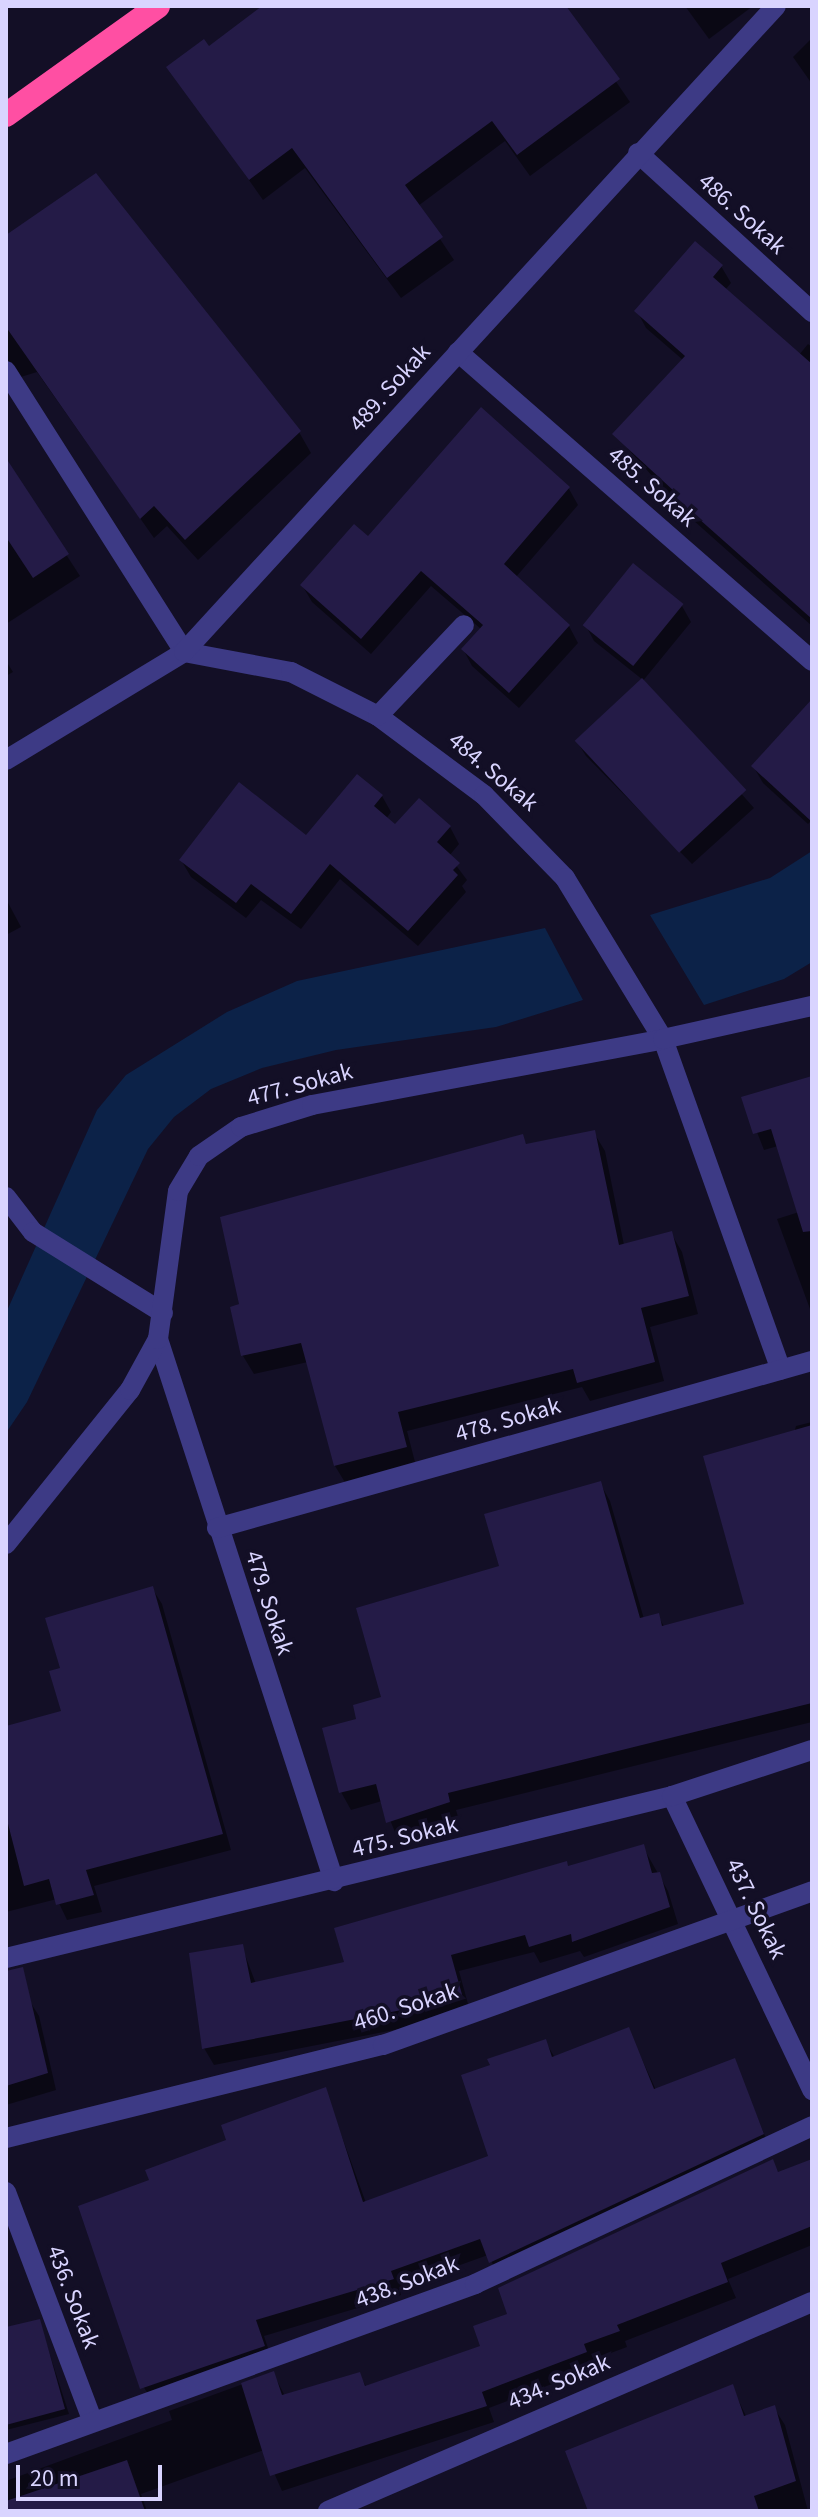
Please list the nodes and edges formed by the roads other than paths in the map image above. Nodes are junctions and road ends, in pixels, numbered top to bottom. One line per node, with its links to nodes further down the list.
1 (158, 6): 3 (highway)
2 (776, 6): 4 (street, 489. Sokak)
3 (6, 115)
4 (638, 153): 5 (street, 486. Sokak); 6 (street, 489. Sokak)
5 (812, 312)
6 (458, 352): 9 (street, 489. Sokak); 10 (street, 485. Sokak)
7 (6, 371): 9 (street)
8 (464, 625): 11 (street)
9 (184, 652): 11 (street, 484. Sokak); 12 (street, 489. Sokak)
10 (812, 661)
11 (378, 716): 14 (street, 484. Sokak)
12 (6, 760)
13 (812, 1006): 14 (street, 477. Sokak)
14 (663, 1039): 16 (street, 477. Sokak); 19 (street, 484. Sokak)
15 (6, 1197): 16 (street)
16 (163, 1313): 17 (street, 477. Sokak)
17 (158, 1339): 20 (street, 479. Sokak); 21 (street, 477. Sokak)
18 (812, 1361): 19 (street, 478. Sokak)
19 (781, 1370): 20 (street, 478. Sokak)
20 (217, 1528): 24 (street, 479. Sokak)
21 (6, 1544)
22 (812, 1750): 23 (street, 475. Sokak)
23 (672, 1796): 24 (street, 475. Sokak); 26 (street, 437. Sokak)
24 (334, 1881): 27 (street, 475. Sokak)
25 (812, 1891): 26 (street, 460. Sokak)
26 (732, 1918): 28 (street, 437. Sokak); 30 (street, 460. Sokak)
27 (6, 1958)
28 (812, 2090)
29 (812, 2126): 33 (street, 438. Sokak)
30 (6, 2138)
31 (6, 2192): 33 (street, 436. Sokak)
32 (812, 2302): 35 (street, 434. Sokak)
33 (92, 2420): 34 (street, 438. Sokak)
34 (6, 2454)
35 (328, 2511)

